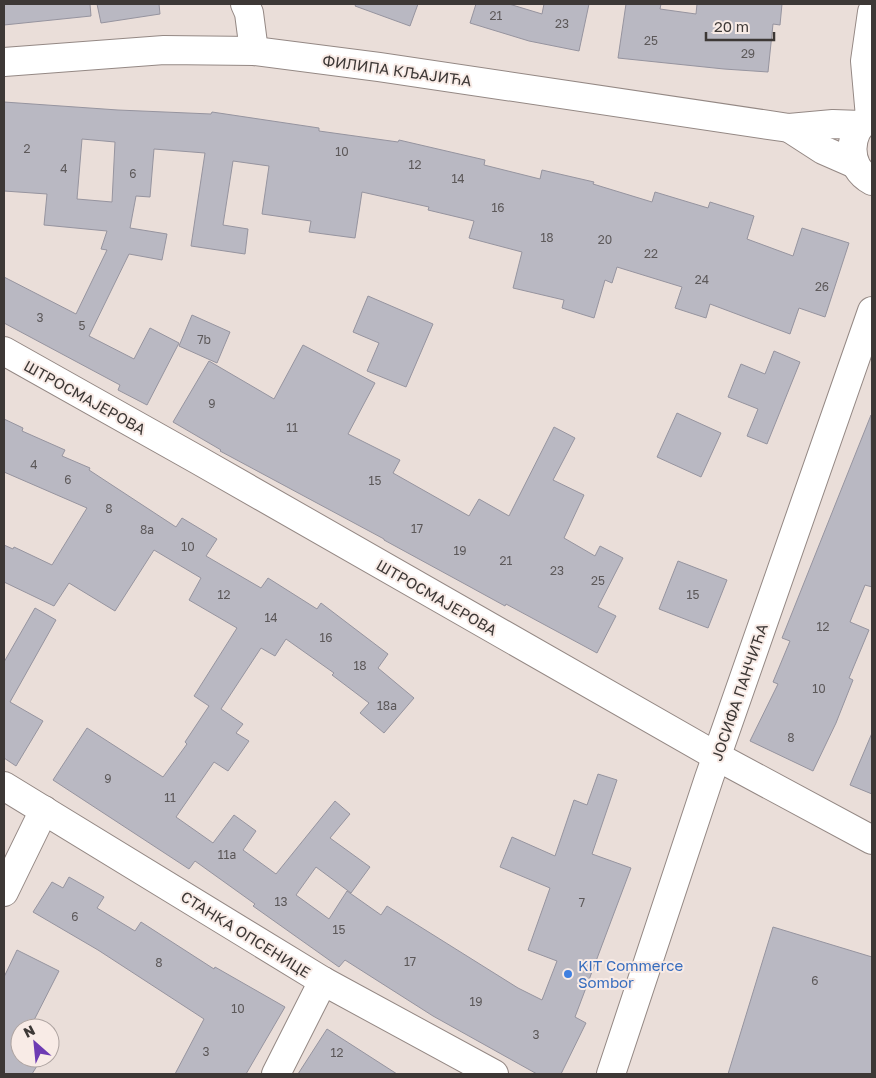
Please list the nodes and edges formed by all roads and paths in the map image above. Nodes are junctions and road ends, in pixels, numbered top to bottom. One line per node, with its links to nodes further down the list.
1 (245, 4): 3 (street)
2 (872, 12): 5 (street)
3 (254, 51): 4 (street, ФИЛИПА КЉАЈИЋА); 7 (street, ФИЛИПА КЉАЈИЋА)
4 (4, 62)
5 (870, 74): 6 (street)
6 (867, 119): 7 (street, ФИЛИПА КЉАЈИЋА); 8 (street)
7 (789, 128): 8 (street, ФИЛИПА КЉАЈИЋА)
8 (867, 179)
9 (872, 311): 11 (street, ЈОСИФА ПАНЧИЋА)
10 (4, 351): 11 (street, ШТРОСМАЈЕРОВА)
11 (716, 756): 14 (street, ШТРОСМАЈЕРОВА); 19 (street, ЈОСИФА ПАНЧИЋА)
12 (4, 786): 13 (street, СТАНКА ОПСЕНИЦЕ)
13 (44, 810): 15 (street); 16 (street, СТАНКА ОПСЕНИЦЕ)
14 (872, 840)
15 (4, 892)
16 (322, 982): 17 (street); 18 (street, СТАНКА ОПСЕНИЦЕ)
17 (276, 1074)
18 (494, 1074)
19 (611, 1074)

